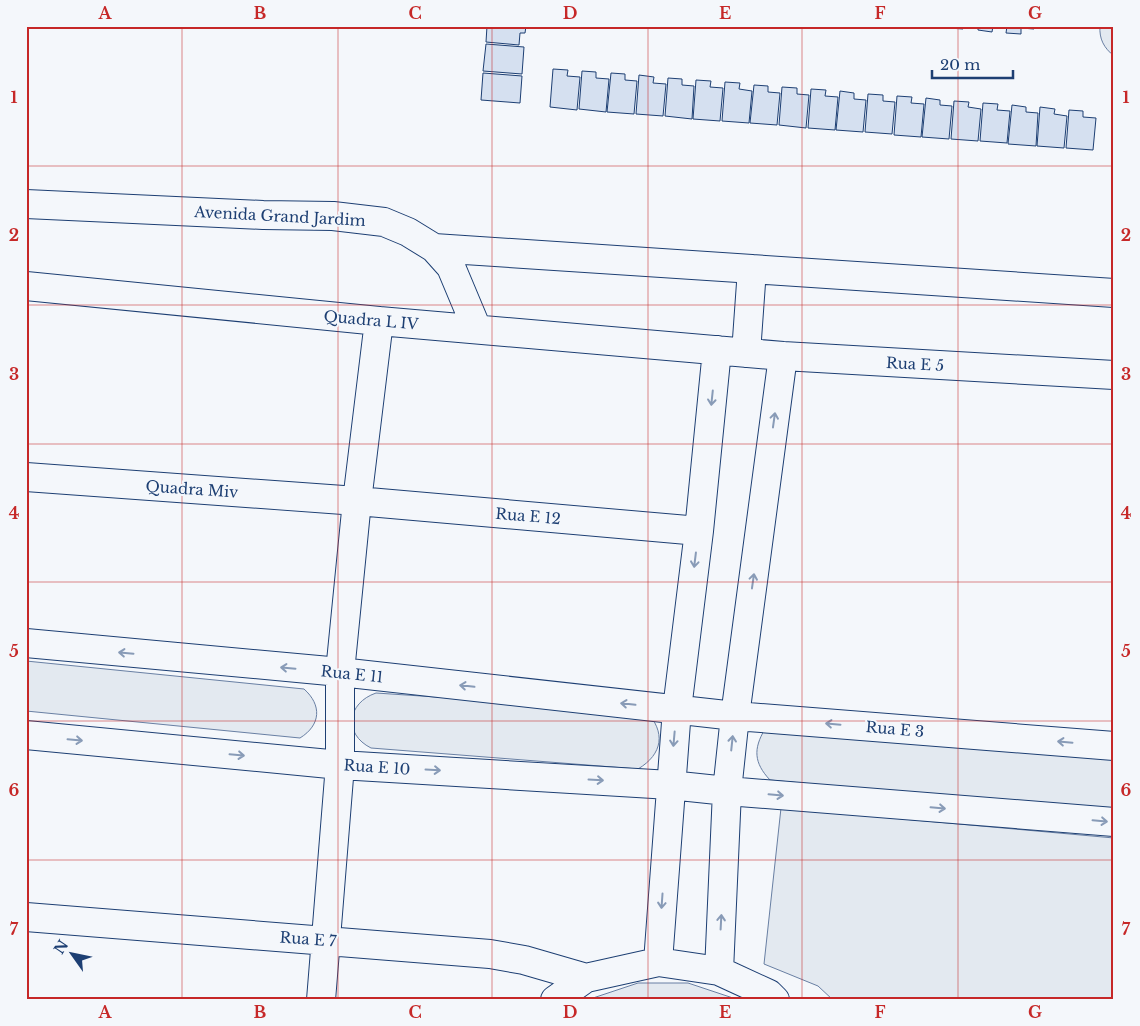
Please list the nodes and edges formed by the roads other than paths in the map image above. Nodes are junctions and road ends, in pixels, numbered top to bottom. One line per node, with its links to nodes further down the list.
1 (26, 204): 2 (street, Avenida Grand Jardim)
2 (434, 248): 3 (street); 7 (street, Avenida Grand Jardim)
3 (752, 269): 5 (street); 9 (street)
4 (26, 286): 6 (street, Quadra L IV)
5 (1114, 293)
6 (379, 321): 7 (street, Quadra L IV); 13 (street)
7 (476, 329): 8 (street, Quadra L IV)
8 (717, 350): 9 (street, Rua E 5); 14 (street, one-way to 14)
9 (746, 353): 10 (street, Rua E 5)
10 (782, 356): 11 (street, Rua E 5); 18 (street, one-way to 10)
11 (1114, 375)
12 (26, 477): 13 (street, Quadra Miv)
13 (357, 501): 14 (street, Rua E 12); 16 (street)
14 (699, 531): 17 (street, one-way to 17)
15 (26, 643): 16 (street, Rua E 11, one-way to 15)
16 (340, 672): 17 (street, Rua E 11, one-way to 16); 21 (street)
17 (677, 709): 18 (street, Rua E 3); 22 (street, one-way to 22)
18 (735, 716): 20 (street, Rua E 3, one-way to 18); 23 (street, one-way to 18)
19 (26, 735): 21 (street, Rua E 10, one-way to 21)
20 (1114, 746)
21 (340, 765): 22 (street, Rua E 10, one-way to 22); 26 (street)
22 (670, 785): 23 (street, Rua E 10); 27 (street, one-way to 27)
23 (727, 791): 24 (street, Rua E 10, one-way to 24); 28 (street, one-way to 23)
24 (1114, 822)
25 (26, 917): 26 (street, Rua E 7)
26 (326, 940): 29 (street, Rua E 7); 30 (street)
27 (658, 962): 28 (street); 29 (street)
28 (719, 971): 32 (street)
29 (586, 978): 31 (street)
30 (321, 1000)
31 (555, 1000)
32 (775, 1000)

